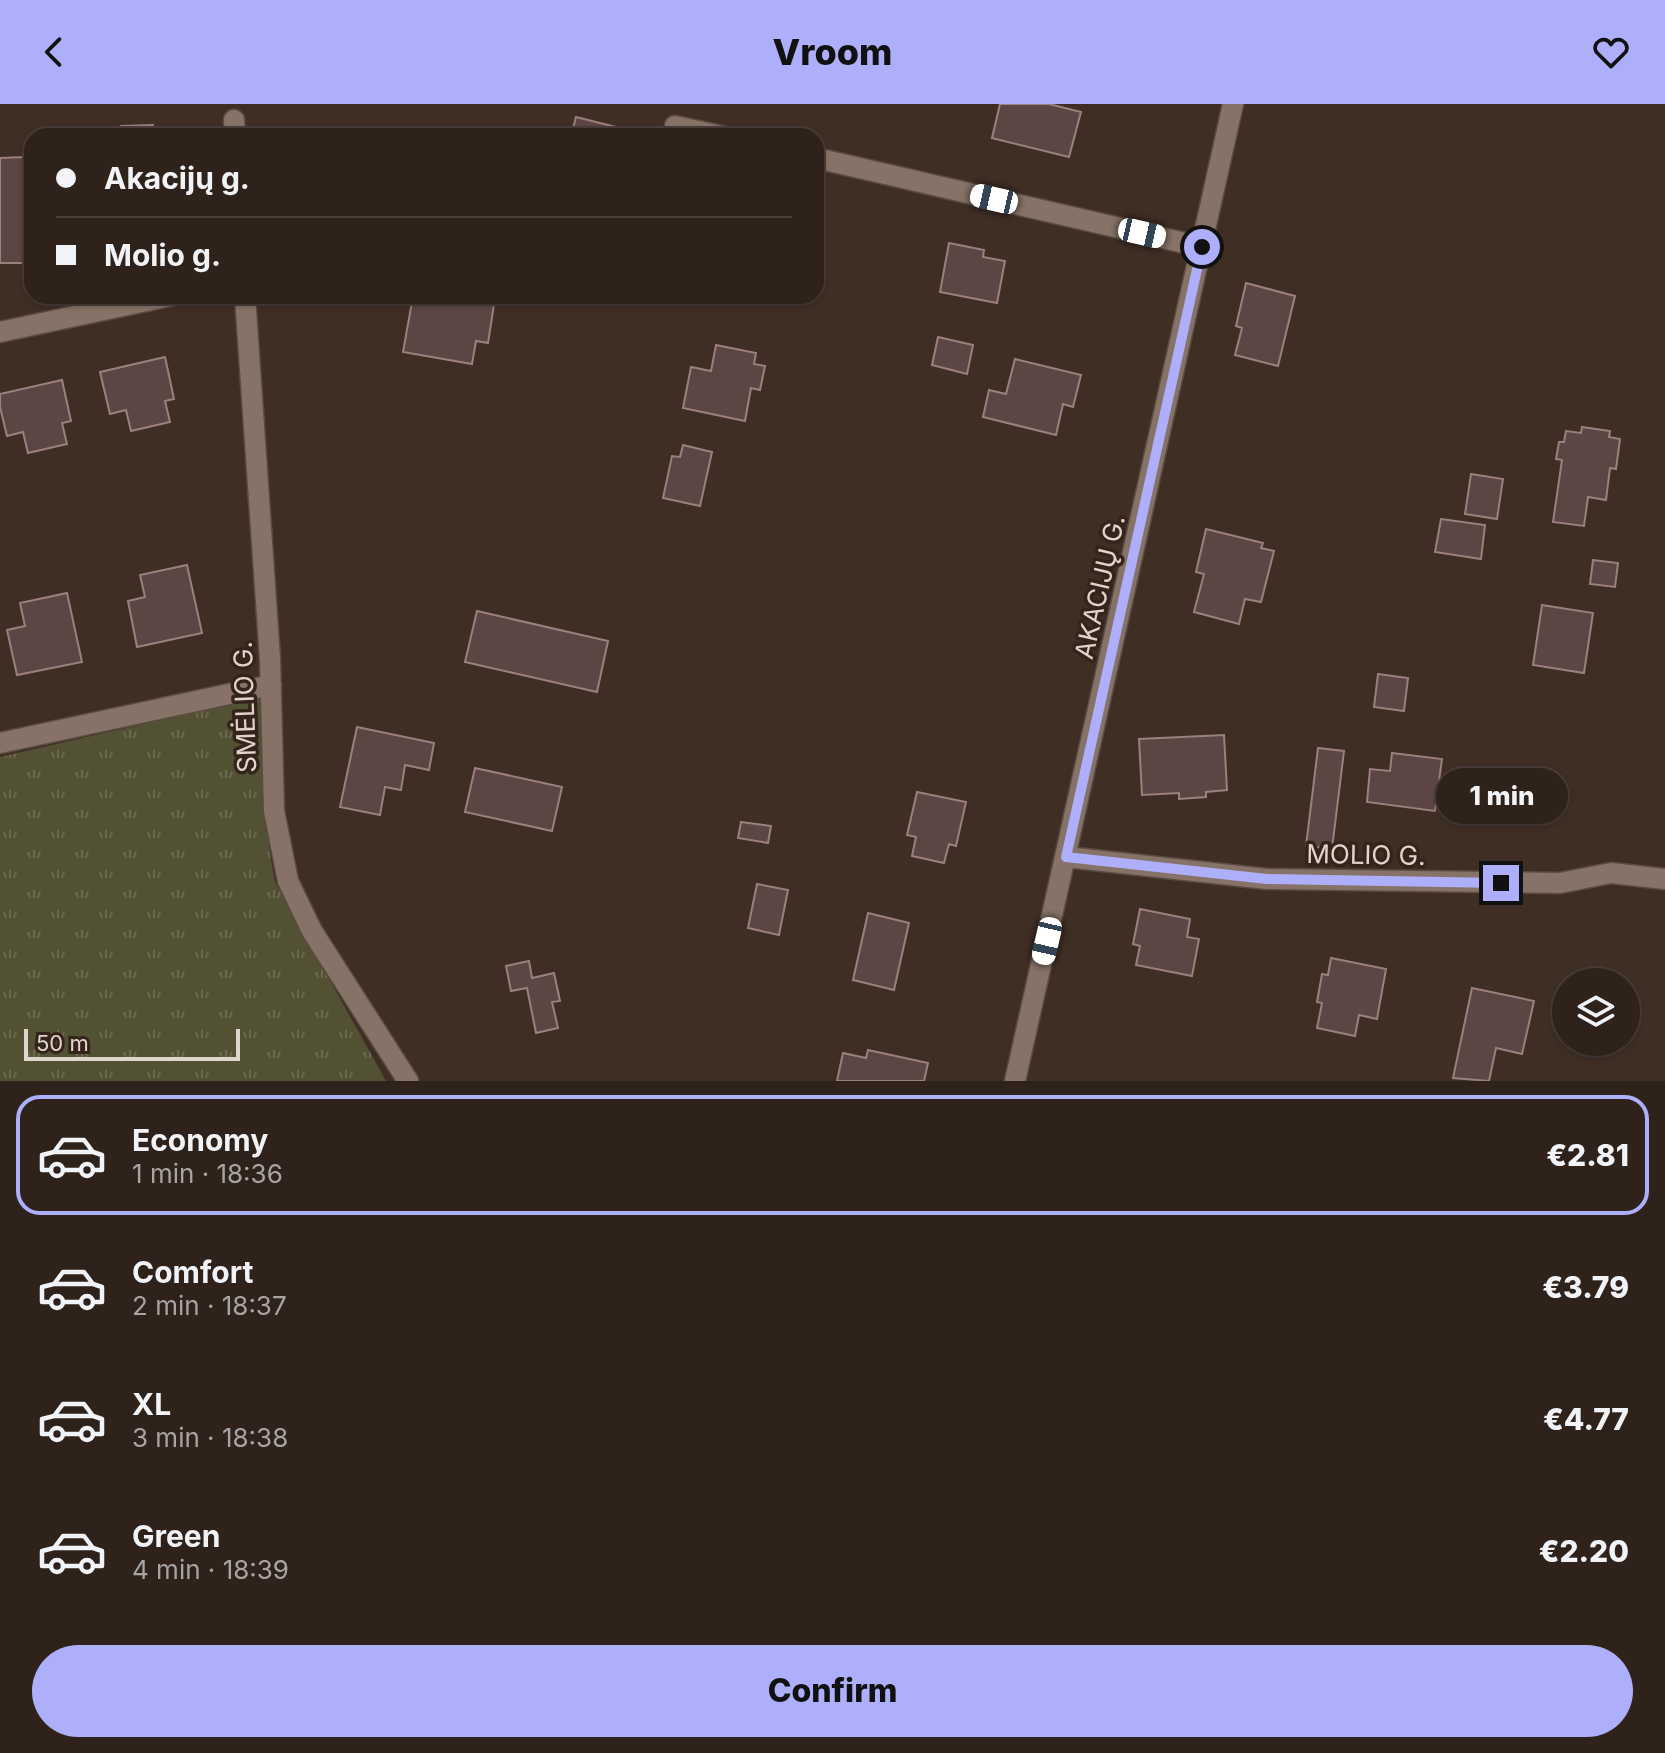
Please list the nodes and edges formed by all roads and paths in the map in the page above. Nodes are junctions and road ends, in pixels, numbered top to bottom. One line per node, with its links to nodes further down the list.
1 (1233, 104): 5 (street, AKACIJŲ G.)
2 (675, 126): 3 (street)
3 (684, 128)
4 (824, 160): 5 (street)
5 (1202, 247): 11 (street, AKACIJŲ G.)
6 (132, 304): 8 (street)
7 (246, 304): 9 (street, SMĖLIO G.)
8 (0, 332)
9 (271, 685): 10 (street); 13 (street, SMĖLIO G.)
10 (0, 743)
11 (1066, 857): 12 (street, MOLIO G.); 14 (street, AKACIJŲ G.)
12 (1665, 879)
13 (408, 1081)
14 (1015, 1081)

